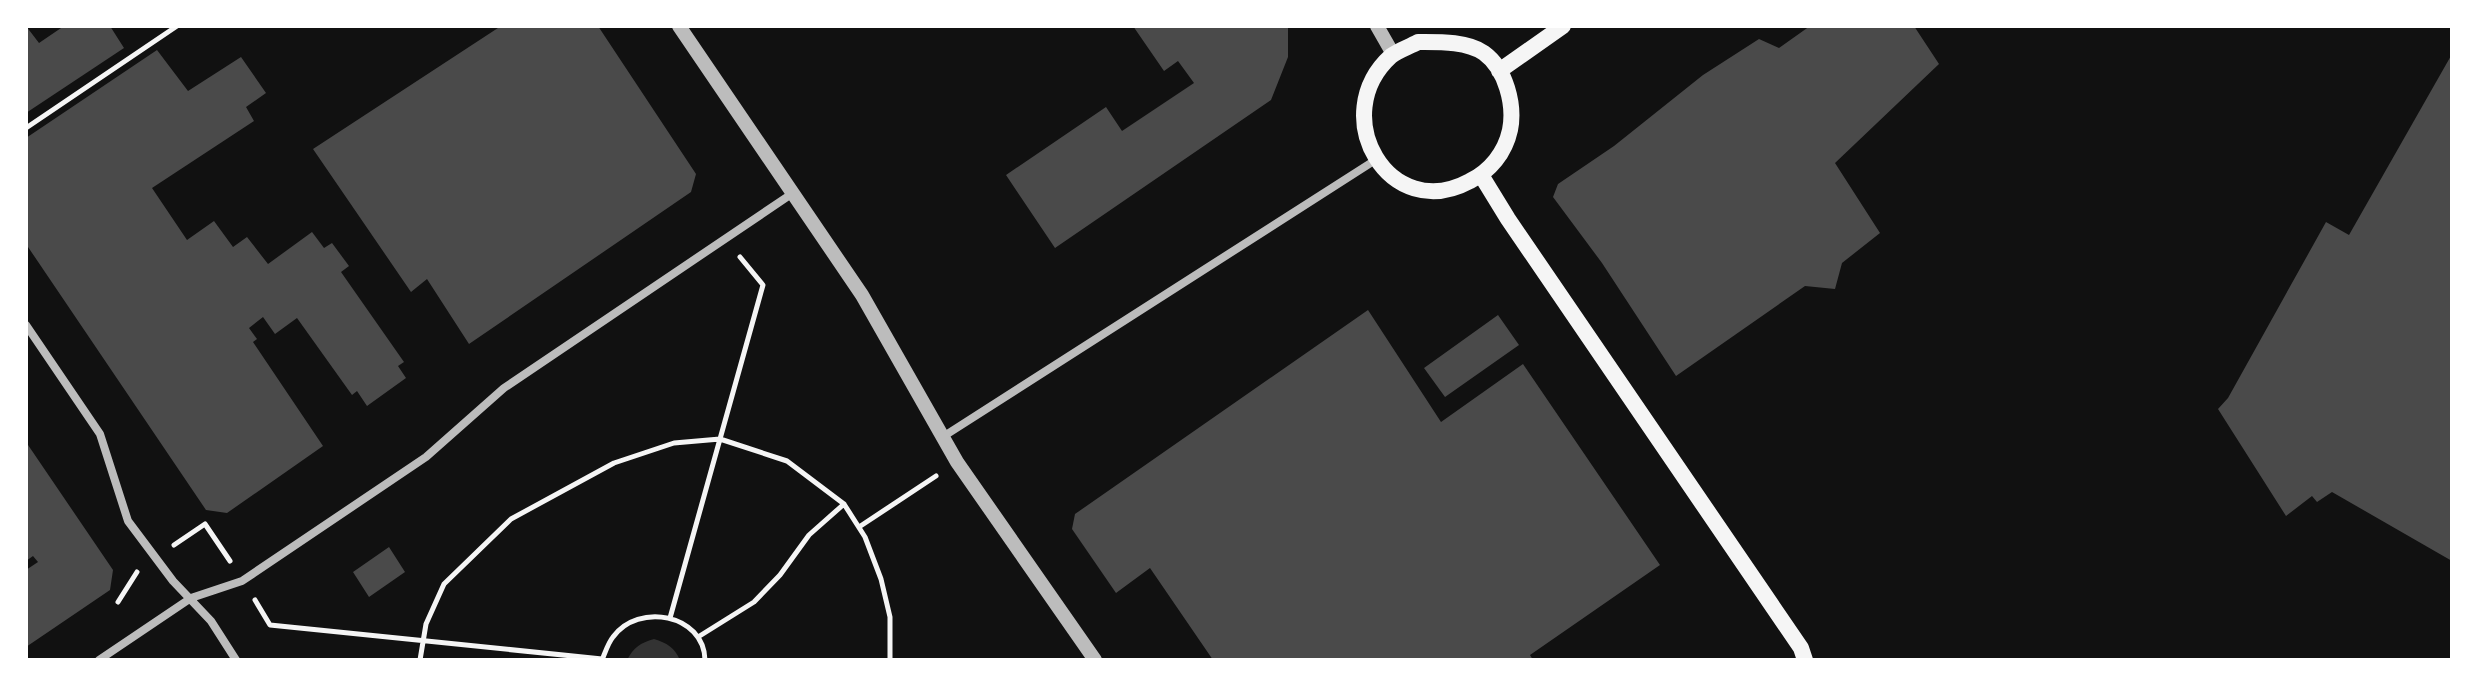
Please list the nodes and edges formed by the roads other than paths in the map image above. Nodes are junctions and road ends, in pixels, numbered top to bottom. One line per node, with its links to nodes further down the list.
1 (679, 26): 8 (street)
2 (1377, 26): 4 (street)
3 (1563, 26): 5 (main road)
4 (1393, 54): 5 (main road); 6 (main road)
5 (1499, 71): 7 (main road)
6 (1377, 159): 7 (main road); 10 (street)
7 (1481, 175): 15 (main road)
8 (794, 192): 10 (street); 11 (street)
9 (26, 325): 11 (street)
10 (941, 438): 14 (street)
11 (191, 598): 12 (street); 13 (street)
12 (99, 660)
13 (236, 660)
14 (1095, 660)
15 (1805, 660)

